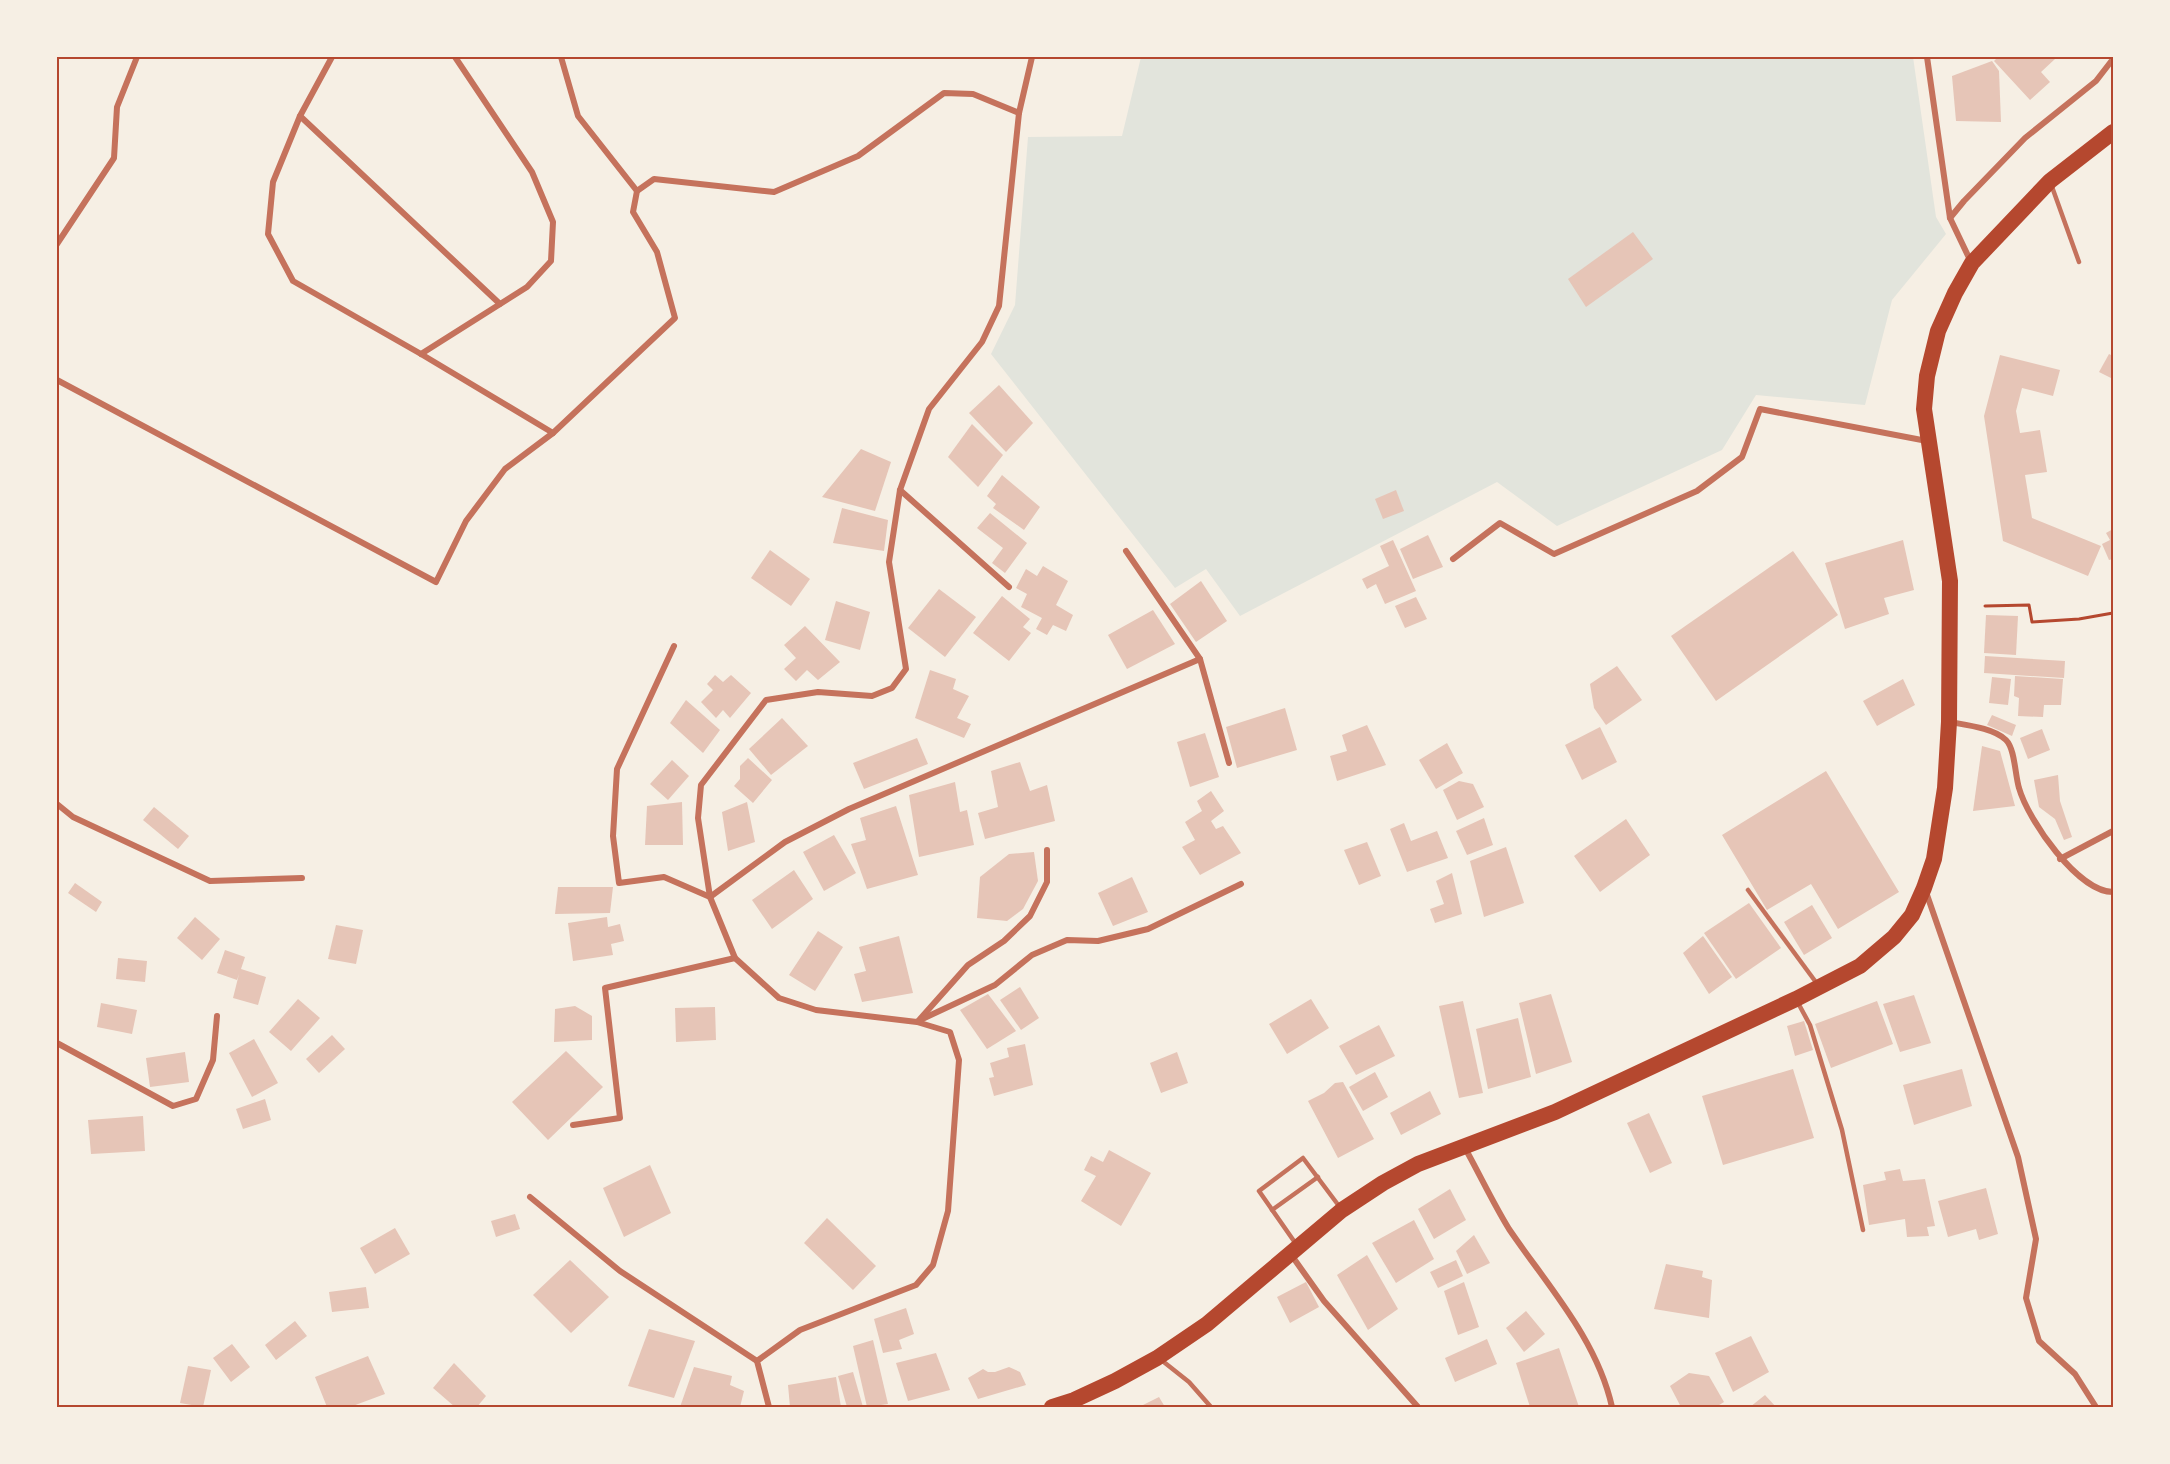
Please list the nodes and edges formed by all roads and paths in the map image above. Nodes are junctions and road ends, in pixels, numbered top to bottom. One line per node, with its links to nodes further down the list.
1 (137, 57): 14 (street)
2 (333, 57): 9 (street)
3 (455, 57): 17 (street)
4 (561, 57): 12 (street)
5 (1032, 57): 8 (street)
6 (1927, 57): 13 (street)
7 (2113, 59): 13 (street)
8 (1019, 112): 12 (street); 22 (street)
9 (300, 116): 17 (street); 18 (street)
10 (2113, 132): 11 (highway)
11 (2050, 181): 15 (lane); 16 (highway)
12 (637, 191): 20 (street)
13 (1950, 218): 16 (street)
14 (57, 244)
15 (2079, 262)
16 (1972, 263): 21 (highway)
17 (500, 304): 18 (street)
18 (421, 354): 20 (street)
19 (57, 380): 20 (street)
20 (553, 433)
21 (1928, 441): 24 (street); 30 (highway)
22 (900, 490): 25 (street); 41 (street)
23 (1126, 551): 29 (street)
24 (1453, 559)
25 (1009, 587)
26 (1985, 606): 27 (path)
27 (2113, 613)
28 (674, 646): 41 (street)
29 (1200, 659): 31 (street); 41 (street)
30 (1949, 722): 35 (street); 38 (highway)
31 (1229, 763)
32 (57, 804): 36 (street)
33 (2113, 831): 35 (street)
34 (1047, 850): 46 (street)
35 (2060, 859): 40 (street)
36 (302, 878)
37 (1241, 884): 46 (street)
38 (1924, 888): 43 (highway); 63 (street)
39 (1748, 890): 43 (lane)
40 (2113, 892)
41 (710, 897): 42 (street)
42 (735, 958): 46 (street); 48 (street)
43 (1820, 987): 44 (highway)
44 (1796, 999): 49 (highway); 54 (lane)
45 (217, 1016): 47 (street)
46 (917, 1022): 57 (street)
47 (57, 1043)
48 (573, 1125)
49 (1464, 1146): 53 (highway); 62 (street)
50 (1318, 1177): 52 (lane); 52 (lane); 53 (lane)
51 (530, 1197): 57 (street)
52 (1272, 1210): 55 (lane)
53 (1342, 1210): 55 (highway)
54 (1863, 1230)
55 (1294, 1250): 56 (highway); 61 (street)
56 (1157, 1358): 59 (highway); 60 (lane)
57 (757, 1360): 58 (street)
58 (769, 1407)
59 (1052, 1407)
60 (1211, 1407)
61 (1418, 1407)
62 (1612, 1407)
63 (2096, 1407)

